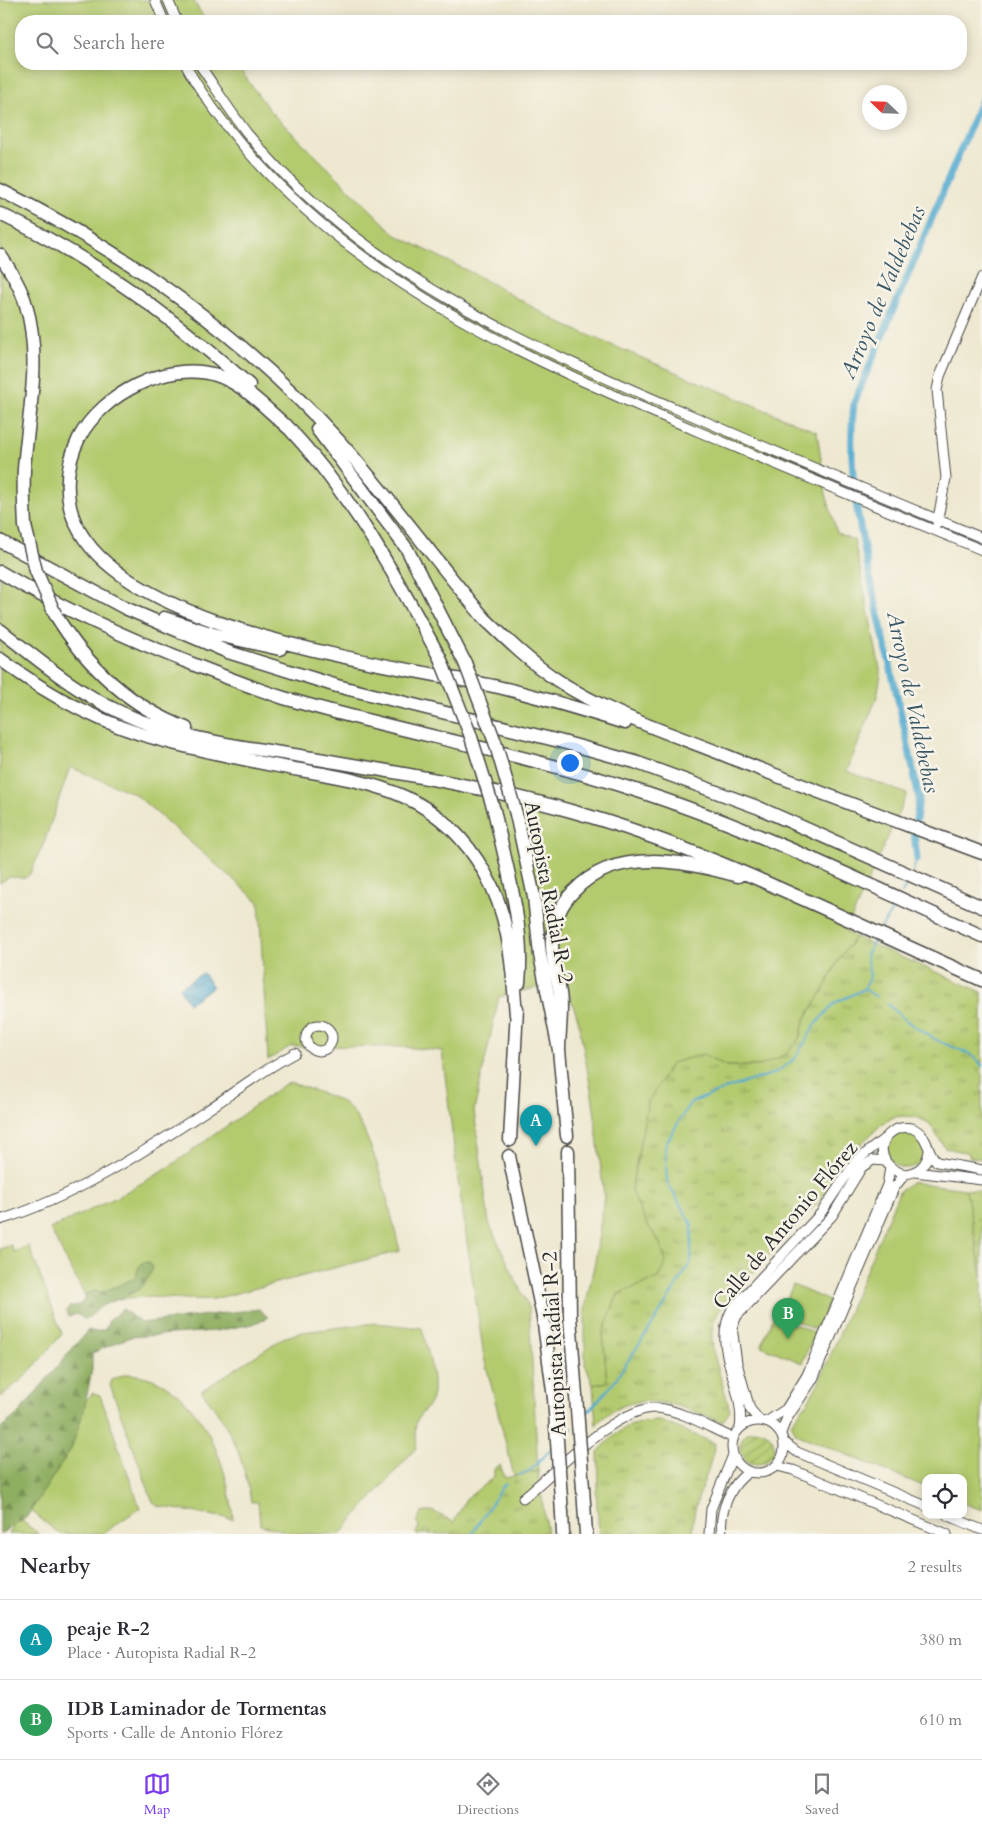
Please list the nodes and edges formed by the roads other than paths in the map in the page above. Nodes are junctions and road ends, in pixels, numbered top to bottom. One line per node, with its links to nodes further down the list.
1 (155, 0): 3 (street)
2 (168, 0): 4 (street)
3 (161, 15)
4 (174, 15)
5 (189, 70): 14 (street)
6 (203, 70): 13 (street)
7 (0, 190): 11 (highway)
8 (0, 214): 12 (highway)
9 (0, 255): 23 (highway, bridge)
10 (982, 277): 13 (street)
11 (254, 358): 24 (highway); 33 (highway, Autopista Radial R-2, bridge)
12 (292, 431): 22 (highway); 30 (highway, Autopista Radial R-2, bridge)
13 (936, 519): 14 (street); 15 (street)
14 (940, 532): 17 (street)
15 (982, 538)
16 (0, 541): 18 (highway)
17 (982, 550)
18 (47, 567): 22 (highway); 27 (highway)
19 (0, 572): 28 (highway)
20 (0, 630): 23 (highway)
21 (0, 659): 30 (highway)
22 (423, 673): 24 (highway)
23 (274, 752): 26 (highway)
24 (755, 768): 25 (highway)
25 (982, 853)
26 (792, 894): 29 (highway); 33 (highway)
27 (982, 907)
28 (982, 936)
29 (982, 980)
30 (516, 1015): 37 (highway, Autopista Radial R-2)
31 (306, 1039): 32 (street); 32 (street); 34 (street)
32 (312, 1049): 34 (street)
33 (559, 1050): 35 (highway, Autopista Radial R-2)
34 (295, 1052): 46 (street)
35 (566, 1136)
36 (886, 1138): 39 (street); 41 (street); 48 (street, Calle de Antonio Flórez)
37 (510, 1140)
38 (568, 1151): 59 (highway, Autopista Radial R-2, bridge)
39 (929, 1151): 42 (street); 43 (street)
40 (509, 1156): 58 (highway, Autopista Radial R-2, bridge)
41 (888, 1165): 44 (street); 47 (street); 47 (street, Calle de Antonio Flórez)
42 (982, 1170)
43 (915, 1172): 44 (street); 45 (street)
44 (905, 1174): 50 (street)
45 (982, 1180)
46 (0, 1220)
47 (763, 1421): 48 (street); 50 (street)
48 (740, 1428): 49 (street)
49 (733, 1438): 51 (street); 54 (street)
50 (782, 1438): 52 (street); 55 (street)
51 (733, 1455): 53 (street); 60 (street)
52 (777, 1466): 53 (street); 62 (street)
53 (749, 1472): 61 (street)
54 (523, 1498)
55 (922, 1504)
56 (956, 1519): 57 (street)
57 (982, 1530)
58 (564, 1534)
59 (586, 1534)
60 (709, 1534)
61 (722, 1534)
62 (947, 1534)

